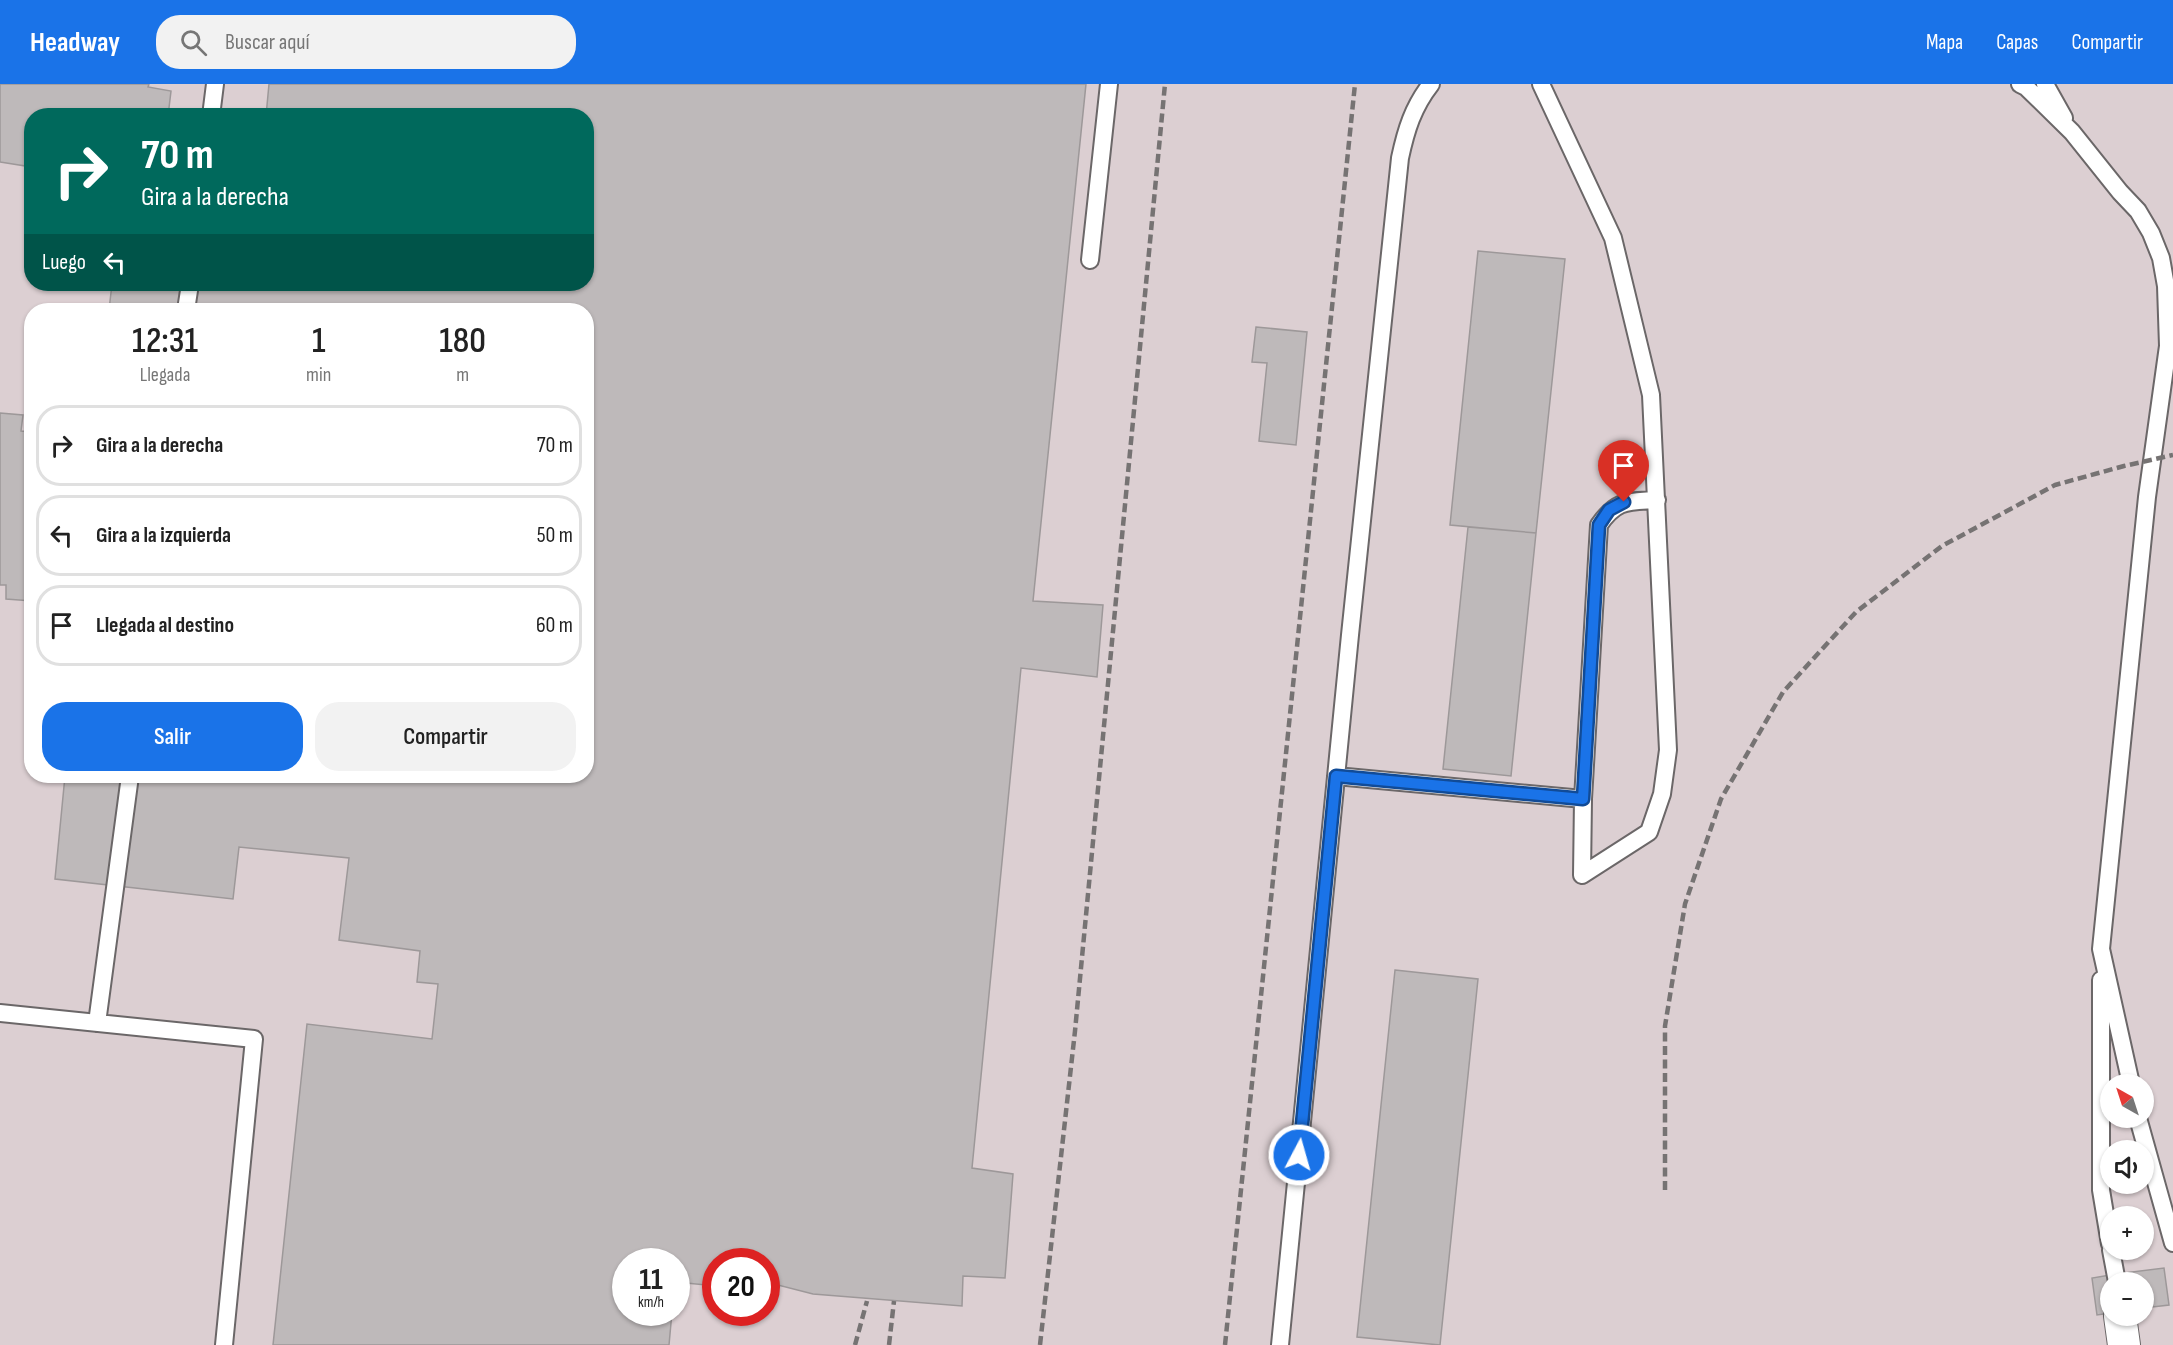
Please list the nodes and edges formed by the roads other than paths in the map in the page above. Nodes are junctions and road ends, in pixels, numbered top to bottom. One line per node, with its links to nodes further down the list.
1 (215, 84): 7 (lane)
2 (1109, 84): 10 (lane)
3 (1431, 84): 12 (lane)
4 (1541, 84): 11 (lane)
5 (2020, 84): 8 (lane)
6 (2048, 87): 8 (lane)
7 (212, 108)
8 (2072, 132): 9 (lane)
9 (2167, 258): 15 (lane)
10 (1090, 260)
11 (1657, 500): 14 (lane); 14 (lane)
12 (1336, 776): 14 (lane); 24 (lane)
13 (129, 783): 17 (lane)
14 (1583, 799)
15 (2101, 949): 18 (lane); 20 (lane)
16 (0, 1014): 17 (lane)
17 (97, 1023): 23 (lane)
18 (2129, 1074)
19 (2141, 1128): 21 (lane)
20 (2104, 1206)
21 (2173, 1243)
22 (2122, 1326): 25 (street)
23 (224, 1345)
24 (1280, 1345)
25 (2124, 1345)

